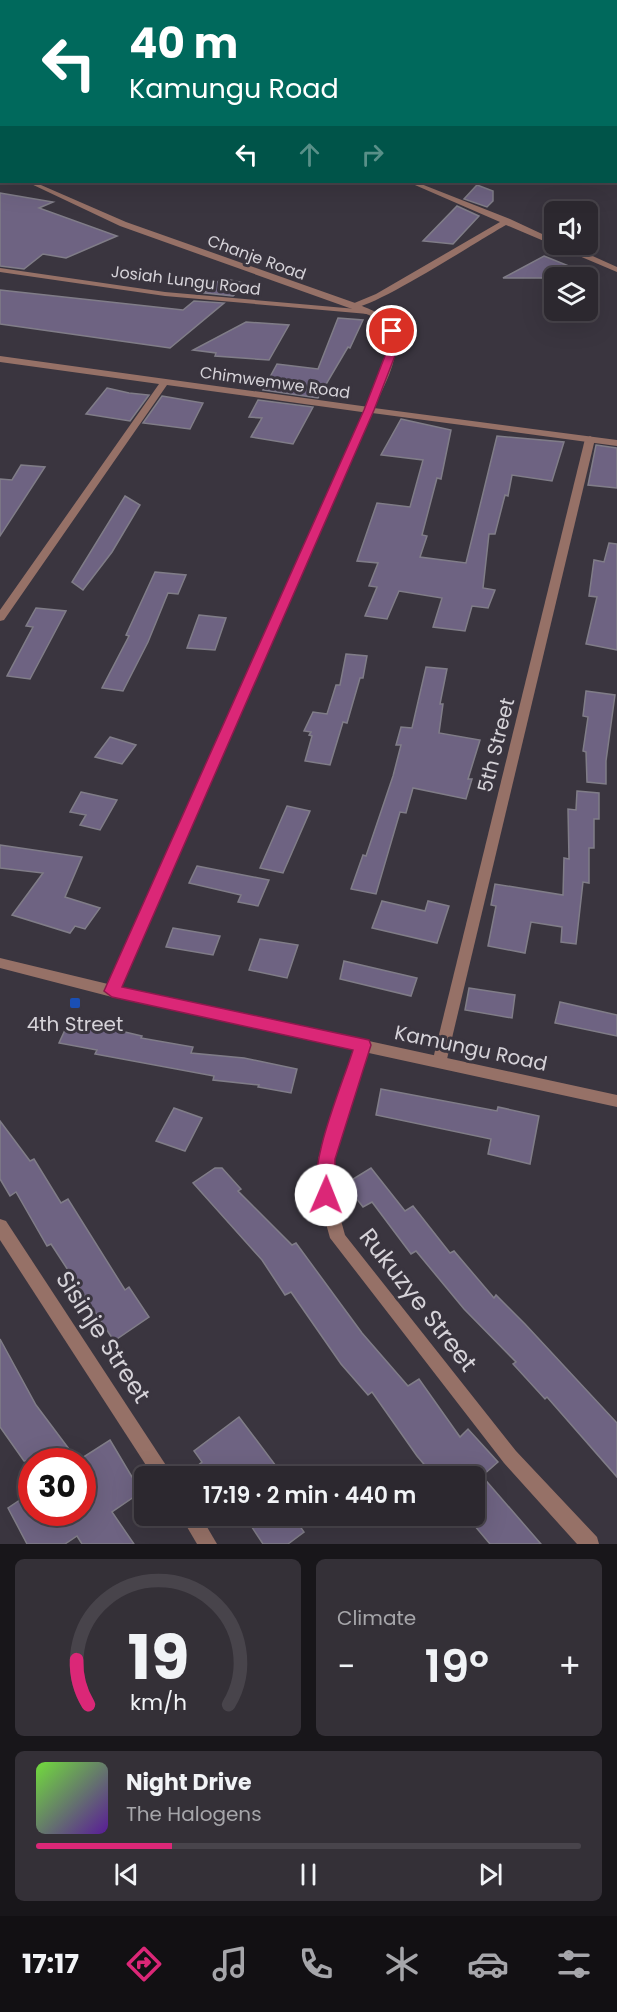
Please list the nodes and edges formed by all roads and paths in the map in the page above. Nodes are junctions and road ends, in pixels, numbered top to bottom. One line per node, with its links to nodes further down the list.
1 (32, 183): 8 (street, Chanje Road)
2 (413, 183): 3 (street)
3 (507, 221): 4 (street); 8 (street)
4 (544, 238)
5 (582, 255): 7 (street)
6 (0, 270): 9 (street, Josiah Lungu Road)
7 (617, 270)
8 (355, 306): 9 (street, Chanje Road)
9 (368, 312): 12 (street, Chanje Road)
10 (0, 359): 11 (street, Chimwemwe Road)
11 (165, 381): 12 (street, Chimwemwe Road); 15 (street)
12 (369, 410): 13 (street, Chimwemwe Road); 17 (street)
13 (590, 439): 14 (street, Chimwemwe Road); 19 (street, 5th Street)
14 (617, 443)
15 (0, 618)
16 (0, 963): 17 (street, Kamungu Road)
17 (112, 991): 18 (street, Kamungu Road)
18 (363, 1045): 19 (street, Kamungu Road); 25 (street, Rukuzye Street)
19 (440, 1059): 20 (street, Kamungu Road)
20 (617, 1101)
21 (0, 1226): 22 (street, Sisinje Street)
22 (157, 1466)
23 (196, 1526): 24 (street)
24 (208, 1544)
25 (590, 1544)

